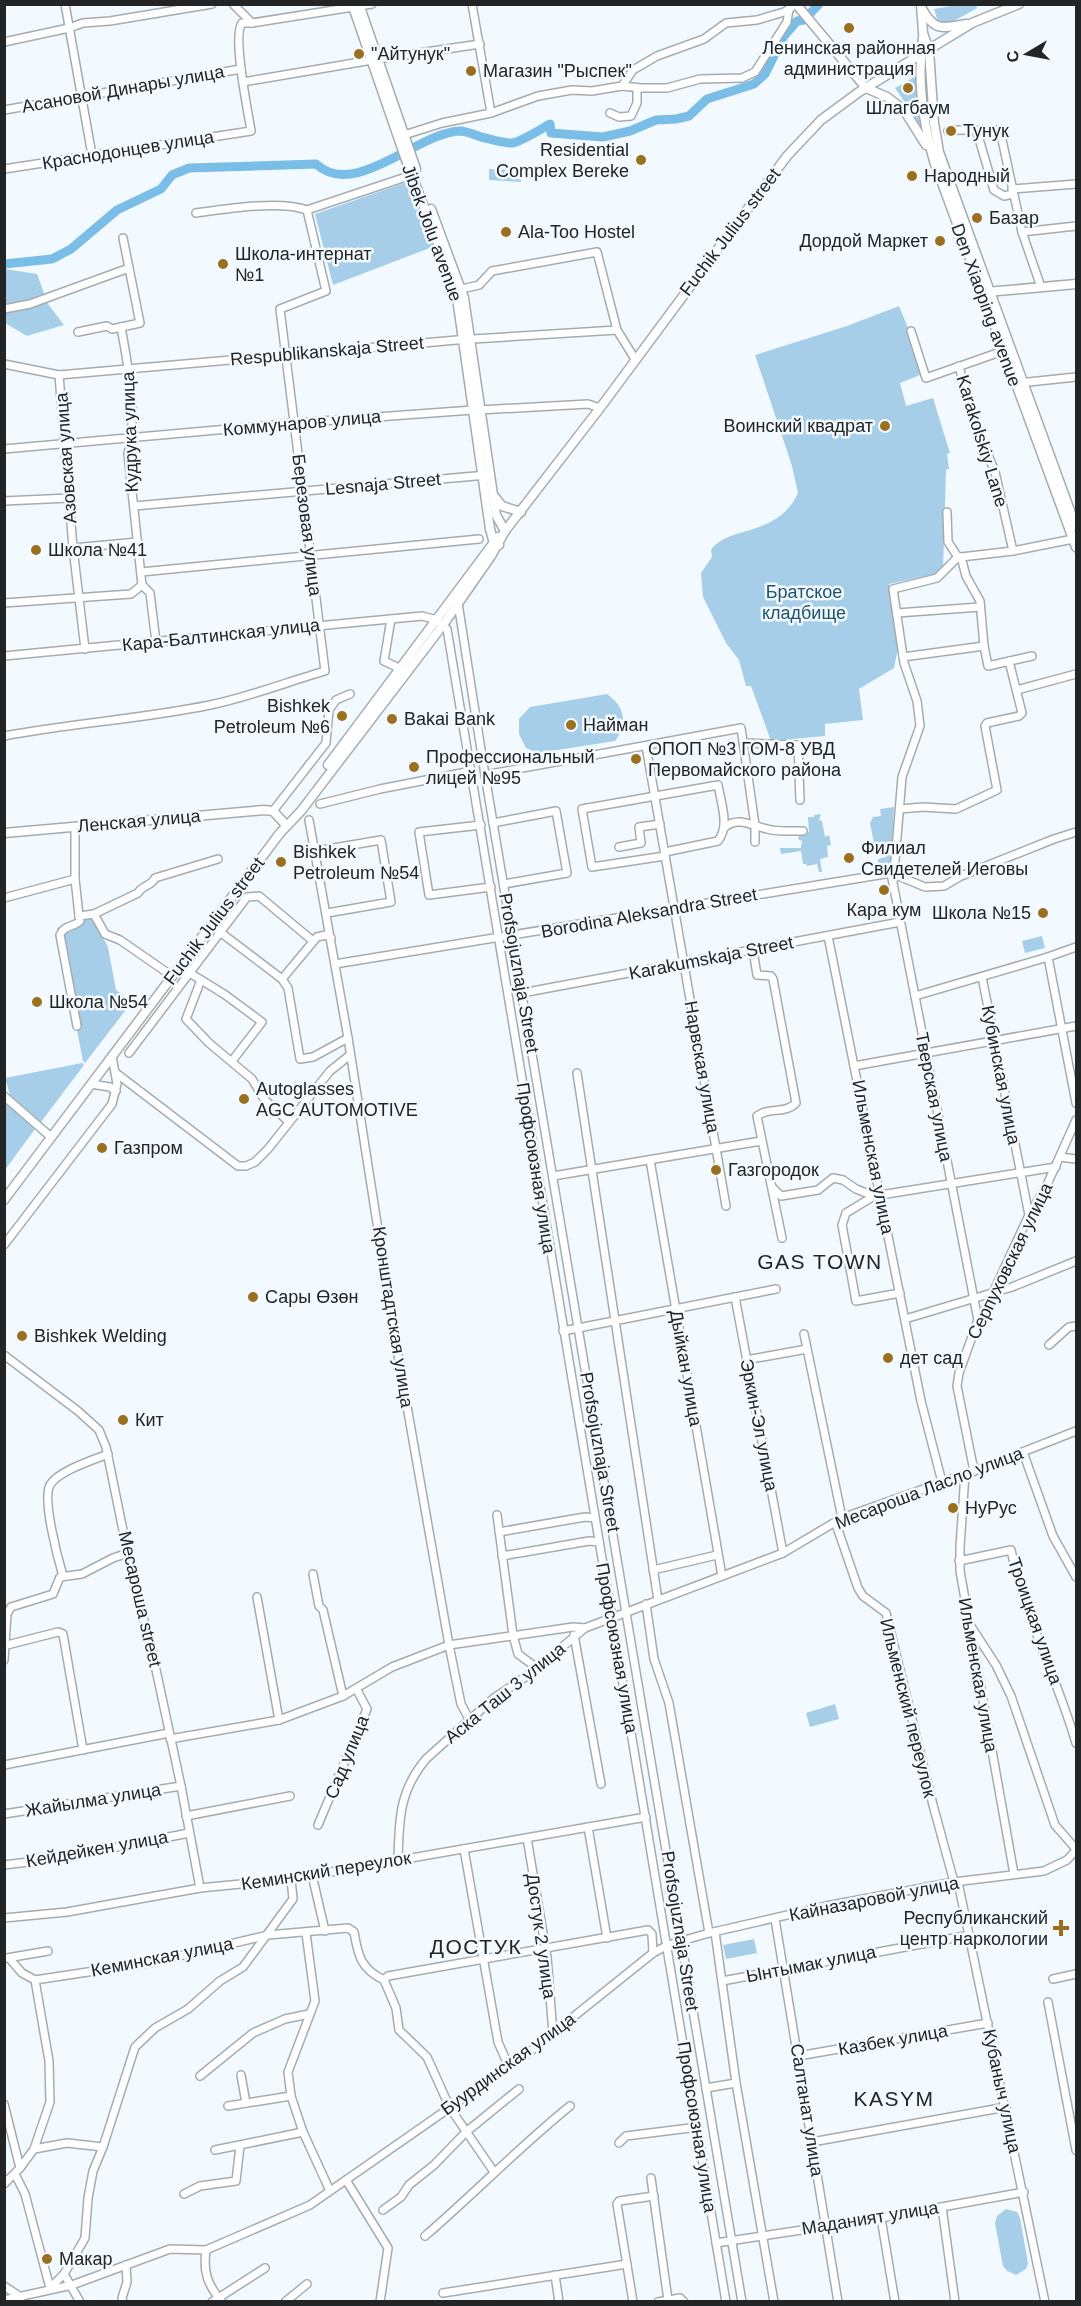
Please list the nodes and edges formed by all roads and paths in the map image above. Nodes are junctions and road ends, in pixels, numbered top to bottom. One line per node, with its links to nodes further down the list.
1 (65, 4): 12 (street)
2 (212, 4): 12 (street)
3 (233, 4): 10 (street)
4 (372, 4): 7 (street)
5 (472, 4): 15 (street)
6 (1019, 4): 11 (main road, Fuchik Julius street)
7 (356, 6): 10 (street); 18 (main road, Jibek Jolu avenue)
8 (921, 6): 11 (main road); 13 (main road)
9 (795, 7): 21 (street); 22 (street); 23 (main road)
10 (252, 23): 19 (street)
11 (972, 23): 16 (main road, Fuchik Julius street)
12 (69, 28): 14 (street); 24 (street)
13 (923, 33): 16 (main road, Den Xiaoping avenue); 17 (main road, Den Xiaoping avenue)
14 (4, 42)
15 (480, 44): 18 (street); 26 (street)
16 (929, 51): 17 (main road, Fuchik Julius street); 47 (main road, Den Xiaoping avenue)
17 (920, 56): 23 (main road, Fuchik Julius street); 33 (main road, Den Xiaoping avenue)
18 (375, 59): 20 (street); 30 (main road, Jibek Jolu avenue)
19 (241, 69): 20 (street); 24 (street, Асановой Динары улица)
20 (243, 82): 31 (street, Краснодонцев улица)
21 (622, 86): 22 (street); 26 (street)
22 (637, 88): 27 (street)
23 (866, 88): 33 (main road); 56 (main road, Fuchik Julius street)
24 (81, 95): 25 (street, Асановой Динары улица); 31 (street)
25 (4, 110)
26 (491, 112): 30 (street)
27 (610, 113)
28 (948, 131): 29 (street)
29 (976, 132): 37 (street); 37 (street)
30 (404, 140): 32 (main road, Jibek Jolu avenue)
31 (92, 155): 34 (street, Краснодонцев улица)
32 (409, 159): 35 (main road, Jibek Jolu avenue); 46 (main road, Jibek Jolu avenue)
33 (934, 161): 47 (main road, Den Xiaoping avenue)
34 (4, 169)
35 (412, 175): 38 (street); 53 (main road, Jibek Jolu avenue)
36 (1077, 184): 37 (street)
37 (1013, 191): 41 (street)
38 (307, 210): 39 (street); 55 (street, Березовая улица)
39 (196, 213)
40 (1077, 226): 41 (street)
41 (1022, 232): 45 (street)
42 (123, 238): 43 (street)
43 (129, 268): 48 (street); 49 (street)
44 (1077, 284): 45 (main road)
45 (1041, 287): 47 (main road)
46 (462, 289): 50 (street); 53 (main road, Jibek Jolu avenue)
47 (986, 292): 54 (main road, Den Xiaoping avenue); 62 (main road, Den Xiaoping avenue)
48 (4, 309)
49 (121, 327): 52 (street); 59 (street, Кудрука улица)
50 (617, 330): 53 (street, Respublikanskaja Street); 56 (street)
51 (911, 331): 58 (street)
52 (78, 332)
53 (467, 340): 55 (street, Respublikanskaja Street); 64 (main road, Jibek Jolu avenue)
54 (1003, 351): 58 (street); 62 (main road, Den Xiaoping avenue)
55 (284, 355): 59 (street, Respublikanskaja Street); 65 (street, Березовая улица)
56 (635, 359): 63 (main road, Fuchik Julius street)
57 (4, 364): 60 (street, Respublikanskaja Street)
58 (959, 366): 84 (street, Karakolskiy Lane)
59 (128, 368): 60 (street, Respublikanskaja Street); 66 (street, Кудрука улица)
60 (59, 375): 67 (street, Азовская улица)
61 (1077, 377): 62 (street)
62 (1019, 383): 77 (main road, Den Xiaoping avenue); 82 (main road, Den Xiaoping avenue)
63 (600, 408): 64 (street, Коммунаров улица); 75 (main road, Fuchik Julius street)
64 (476, 410): 65 (street, Коммунаров улица); 69 (main road, Jibek Jolu avenue)
65 (294, 423): 66 (street, Коммунаров улица); 70 (street, Березовая улица)
66 (132, 438): 67 (street, Коммунаров улица); 74 (street, Кудрука улица)
67 (66, 445): 68 (street, Коммунаров улица); 72 (street, Азовская улица)
68 (4, 449)
69 (486, 475): 70 (street, Lesnaja Street); 71 (main road, Jibek Jolu avenue); 81 (main road, Jibek Jolu avenue)
70 (303, 490): 74 (street, Lesnaja Street); 85 (street, Березовая улица)
71 (492, 493): 75 (main road); 78 (main road, Jibek Jolu avenue)
72 (69, 498): 73 (street); 83 (street, Азовская улица)
73 (4, 501)
74 (134, 506): 80 (street, Кудрука улица)
75 (521, 512): 78 (main road, Fuchik Julius street)
76 (947, 512): 86 (street)
77 (1077, 527)
78 (505, 531): 81 (main road, Fuchik Julius street)
79 (480, 539): 85 (street)
80 (138, 542): 83 (street); 87 (street, Кудрука улица)
81 (496, 542): 91 (main road, Fuchik Julius street); 95 (main road, Fuchik Julius street)
82 (1075, 543): 84 (street)
83 (73, 548): 89 (street, Азовская улица)
84 (1013, 551): 86 (street)
85 (312, 555): 87 (street); 96 (street, Березовая улица)
86 (960, 557): 92 (street); 93 (street)
87 (141, 572): 88 (street, Кудрука улица)
88 (142, 585): 89 (street); 97 (street, Кудрука улица)
89 (78, 598): 90 (street); 99 (street, Азовская улица)
90 (4, 603)
91 (458, 603): 95 (main road, Fuchik Julius street); 112 (street, Profsojuznaja Street)
92 (980, 607): 93 (street); 98 (street)
93 (897, 613): 102 (street)
94 (391, 618): 95 (street, Кара-Балтинская улица); 96 (street, Кара-Балтинская улица); 104 (street)
95 (440, 622): 104 (main road, Fuchik Julius street); 111 (street, Профсоюзная улица); 118 (main road, Fuchik Julius street)
96 (319, 624): 97 (street, Кара-Балтинская улица); 108 (street, Березовая улица)
97 (156, 642): 99 (street, Кара-Балтинская улица)
98 (984, 646): 102 (street); 103 (street)
99 (85, 649): 100 (street, Кара-Балтинская улица)
100 (4, 656)
101 (1032, 656): 103 (street)
102 (903, 657): 116 (street)
103 (1009, 661): 106 (street)
104 (401, 669): 118 (main road, Fuchik Julius street)
105 (1077, 674): 106 (street)
106 (1017, 690): 116 (street)
107 (350, 694): 117 (street)
108 (4, 736)
109 (744, 743): 110 (street); 114 (street); 124 (street)
110 (646, 746): 112 (street); 113 (street, Нарвская улица)
111 (472, 771): 115 (street); 123 (street, Профсоюзная улица)
112 (485, 775): 120 (street, Profsojuznaja Street)
113 (655, 796): 121 (street, Нарвская улица); 125 (street); 133 (street)
114 (800, 800)
115 (320, 804)
116 (900, 809): 135 (street)
117 (273, 812): 122 (main road); 126 (main road, Ленская улица)
118 (294, 816): 122 (main road, Fuchik Julius street)
119 (309, 820): 132 (street, Кронштадтская улица)
120 (493, 823): 137 (street, Profsojuznaja Street); 137 (street)
121 (660, 824): 131 (street); 133 (street, Нарвская улица)
122 (286, 825): 156 (main road, Fuchik Julius street)
123 (481, 825): 138 (street, Профсоюзная улица); 138 (street)
124 (755, 825): 125 (street); 127 (street); 130 (street)
125 (724, 826): 133 (street)
126 (75, 827): 129 (main road, Ленская улица); 136 (street)
127 (803, 831)
128 (1077, 832): 135 (street)
129 (4, 833)
130 (755, 842)
131 (619, 847)
132 (316, 851): 141 (street, Кронштадтская улица); 141 (street)
133 (665, 854): 140 (street, Нарвская улица)
134 (218, 859): 142 (street)
135 (891, 873): 140 (street, Borodina Aleksandra Street); 144 (street, Тверская улица)
136 (75, 879): 139 (street); 143 (street)
137 (504, 885): 146 (street, Profsojuznaja Street)
138 (491, 887): 149 (street, Профсоюзная улица)
139 (4, 898)
140 (674, 909): 146 (street, Borodina Aleksandra Street); 155 (street, Нарвская улица)
141 (327, 913): 148 (street, Кронштадтская улица)
142 (94, 914): 143 (street); 158 (street)
143 (79, 916): 164 (street)
144 (900, 922): 147 (street, Karakumskaja Street); 163 (street, Тверская улица)
145 (220, 932): 150 (street); 157 (street); 160 (street)
146 (513, 936): 149 (street, Borodina Aleksandra Street); 162 (street, Profsojuznaja Street)
147 (828, 936): 152 (street, Karakumskaja Street); 174 (street, Ильменская улица)
148 (331, 938): 150 (street); 154 (street, Кронштадтская улица)
149 (499, 938): 154 (street, Borodina Aleksandra Street); 213 (street, Профсоюзная улица)
150 (313, 941): 160 (street)
151 (1077, 947): 153 (street)
152 (753, 950): 155 (street, Karakumskaja Street); 184 (street)
153 (1048, 957): 159 (street); 166 (street)
154 (335, 964): 167 (street, Кронштадтская улица)
155 (684, 964): 162 (street, Karakumskaja Street); 185 (street, Нарвская улица)
156 (180, 967): 157 (street); 158 (main road, Fuchik Julius street)
157 (189, 973): 161 (street); 169 (street)
158 (172, 976): 172 (main road, Fuchik Julius street)
159 (982, 977): 163 (street); 168 (street, Кубинская улица)
160 (282, 979): 167 (street)
161 (201, 980): 173 (street); 173 (street)
162 (522, 993): 192 (street, Profsojuznaja Street)
163 (915, 996): 170 (street, Тверская улица)
164 (77, 1026)
165 (1077, 1026): 166 (street)
166 (1061, 1029): 168 (street); 180 (street)
167 (348, 1038): 171 (street, Кронштадтская улица)
168 (995, 1041): 170 (street); 191 (street, Кубинская улица)
169 (129, 1053)
170 (926, 1054): 174 (street); 193 (street, Тверская улица)
171 (350, 1055): 182 (street); 251 (street, Кронштадтская улица)
172 (112, 1056): 176 (street); 177 (main road, Fuchik Julius street)
173 (232, 1061): 182 (street)
174 (854, 1066): 195 (street, Ильменская улица)
175 (577, 1073): 190 (street)
176 (116, 1074): 178 (street); 182 (street)
177 (91, 1084): 178 (street); 183 (main road, Fuchik Julius street)
178 (116, 1091): 200 (street)
179 (4, 1096): 183 (street)
180 (1077, 1103)
181 (1077, 1120): 186 (street, Серпуховская улица)
182 (290, 1122)
183 (51, 1137): 196 (main road, Fuchik Julius street)
184 (761, 1141): 185 (street); 194 (street)
185 (716, 1148): 188 (street); 197 (street, Нарвская улица)
186 (1060, 1157): 187 (street); 189 (street, Серпуховская улица)
187 (1077, 1159)
188 (650, 1160): 190 (street); 207 (street, Дыйкан улица)
189 (1056, 1167): 191 (street); 198 (street, Серпуховская улица)
190 (591, 1169): 192 (street); 209 (street)
191 (1021, 1173): 193 (street); 198 (street, Кубинская улица)
192 (553, 1176): 212 (street, Profsojuznaja Street)
193 (951, 1184): 195 (street); 206 (street, Тверская улица)
194 (772, 1188): 195 (street); 199 (street)
195 (877, 1196): 203 (street, Ильменская улица); 203 (street)
196 (4, 1200)
197 (726, 1206)
198 (1029, 1215): 204 (street, Серпуховская улица)
199 (782, 1238)
200 (4, 1245)
201 (1077, 1260): 204 (street)
202 (776, 1289): 205 (street)
203 (900, 1293): 208 (street, Ильменская улица)
204 (993, 1293): 206 (street); 210 (street, Серпуховская улица)
205 (735, 1297): 207 (street); 218 (street, Эркин-Эл улица)
206 (975, 1299): 208 (street); 210 (street, Тверская улица)
207 (676, 1307): 209 (street); 232 (street, Дыйкан улица)
208 (905, 1319): 224 (street, Ильменская улица)
209 (616, 1320): 212 (street); 235 (street)
210 (978, 1320): 222 (street, Серпуховская улица)
211 (1077, 1326): 215 (street)
212 (579, 1329): 213 (street); 243 (street, Profsojuznaja Street)
213 (563, 1331): 226 (street, Профсоюзная улица)
214 (804, 1334): 216 (street, Ильменский переулок)
215 (1049, 1345)
216 (807, 1350): 218 (street); 227 (street, Ильменский переулок)
217 (4, 1355): 221 (street, Месароша street)
218 (746, 1360): 231 (street, Эркин-Эл улица)
219 (1077, 1431): 220 (street, Месароша Ласло улица)
220 (1023, 1452): 222 (street, Месароша Ласло улица); 239 (street)
221 (108, 1454): 230 (street, Месароша street); 237 (street)
222 (974, 1471): 223 (street, Месароша Ласло улица)
223 (965, 1474): 224 (street, Месароша Ласло улица); 234 (street, Ильменская улица)
224 (942, 1482): 227 (street, Месароша Ласло улица)
225 (497, 1515): 228 (street)
226 (595, 1518): 228 (street); 229 (street, Профсоюзная улица)
227 (842, 1518): 231 (street, Месароша Ласло улица); 279 (street, Ильменский переулок)
228 (499, 1532): 233 (street)
229 (599, 1542): 233 (street); 244 (street, Профсоюзная улица)
230 (128, 1553): 237 (street); 258 (street, Месароша street)
231 (783, 1553): 238 (street, Месароша Ласло улица)
232 (717, 1555): 235 (street); 238 (street, Дыйкан улица)
233 (502, 1556): 248 (street)
234 (959, 1561): 245 (street, Ильменская улица); 259 (street, Троицкая улица)
235 (653, 1570): 241 (street)
236 (313, 1575): 255 (street)
237 (63, 1576): 250 (street)
238 (722, 1576): 241 (street, Месароша Ласло улица)
239 (1077, 1577)
240 (257, 1597): 257 (street)
241 (658, 1600): 242 (street, Месароша Ласло улица)
242 (646, 1604): 243 (street, Месароша Ласло улица); 285 (street)
243 (627, 1614): 244 (street, Месароша Ласло улица); 289 (street, Profsojuznaja Street)
244 (612, 1617): 247 (street, Месароша Ласло улица); 267 (street, Профсоюзная улица)
245 (969, 1623): 273 (street); 277 (street, Ильменская улица)
246 (573, 1626): 247 (street); 248 (street); 249 (street)
247 (585, 1628): 249 (street, Аска Таш 3 улица)
248 (513, 1635): 251 (street); 253 (street)
249 (574, 1637): 253 (street, Аска Таш 3 улица); 262 (street)
250 (7, 1645): 252 (street); 260 (street)
251 (449, 1645): 254 (street); 256 (street, Кронштадтская улица)
252 (4, 1660)
253 (537, 1668): 256 (street, Аска Таш 3 улица)
254 (357, 1689): 255 (street); 268 (street, Сад улица)
255 (343, 1696): 257 (street)
256 (469, 1719): 274 (street, Аска Таш 3 улица)
257 (279, 1720): 258 (street)
258 (170, 1736): 260 (street); 263 (street, Месароша street)
259 (1077, 1743)
260 (83, 1750): 261 (street)
261 (4, 1765)
262 (600, 1784)
263 (181, 1786): 265 (street, Жайылма улица); 266 (street, Месароша street)
264 (290, 1796): 266 (street)
265 (4, 1814)
266 (186, 1815): 270 (street, Месароша street)
267 (646, 1816): 269 (street, Кеминский переулок); 290 (street, Профсоюзная улица)
268 (318, 1825)
269 (588, 1827): 271 (street, Кеминский переулок); 288 (street)
270 (189, 1833): 275 (street, Кейдейкен улица); 280 (street, Месароша street)
271 (527, 1838): 272 (street, Кеминский переулок); 291 (street, Достук 2 улица)
272 (464, 1849): 274 (street, Кеминский переулок); 295 (street)
273 (1077, 1849): 277 (street, Кайназаровой улица)
274 (398, 1860): 276 (street, Кеминский переулок)
275 (4, 1864)
276 (312, 1875): 278 (street, Кеминский переулок); 283 (street)
277 (1014, 1875): 279 (street, Кайназаровой улица)
278 (291, 1879): 280 (street, Кеминский переулок); 286 (street)
279 (956, 1882): 282 (street, Кайназаровой улица); 287 (street, Кубаныч улица)
280 (200, 1888): 281 (street, Кеминский переулок)
281 (4, 1918)
282 (775, 1919): 285 (street, Кайназаровой улица); 296 (street, Салтанат улица)
283 (325, 1930): 284 (street, Кеминская улица); 299 (street, Кеминская улица)
284 (306, 1933): 286 (street, Кеминская улица); 303 (street)
285 (712, 1933): 289 (street, Кайназаровой улица); 301 (street)
286 (267, 1935): 298 (street, Кеминская улица); 327 (street)
287 (970, 1935): 296 (street, Ынтымак улица); 304 (street, Кубаныч улица)
288 (607, 1938): 291 (street); 293 (street)
289 (682, 1941): 290 (street, Кайназаровой улица); 311 (street, Profsojuznaja Street)
290 (668, 1945): 293 (street, Буурдинская улица); 320 (street, Профсоюзная улица)
291 (546, 1948): 295 (street); 305 (street, Достук 2 улица)
292 (48, 1952): 294 (street)
293 (653, 1953): 305 (street, Буурдинская улица)
294 (7, 1958): 298 (street)
295 (484, 1960): 299 (street); 307 (street)
296 (784, 1970): 301 (street, Ынтымак улица); 306 (street, Салтанат улица)
297 (1077, 1974): 300 (street)
298 (35, 1980): 328 (street)
299 (384, 1980): 319 (street)
300 (1053, 1980)
301 (722, 1981): 310 (street)
302 (1048, 2002): 330 (street)
303 (309, 2014): 309 (street); 313 (street)
304 (988, 2023): 306 (street, Казбек улица); 318 (street, Кубаныч улица)
305 (553, 2034): 307 (street, Буурдинская улица)
306 (798, 2056): 324 (street, Салтанат улица)
307 (509, 2067): 319 (street, Буурдинская улица)
308 (241, 2075): 314 (street)
309 (200, 2076)
310 (736, 2083): 311 (street); 344 (street)
311 (706, 2088): 346 (street, Profsojuznaja Street)
312 (519, 2089): 322 (street)
313 (291, 2096): 314 (street); 321 (street)
314 (246, 2103): 316 (street)
315 (4, 2104): 323 (street)
316 (228, 2106)
317 (570, 2106): 332 (street)
318 (1006, 2107): 324 (street); 337 (street, Кубаныч улица)
319 (450, 2108): 322 (street); 334 (street, Буурдинская улица)
320 (698, 2127): 325 (street); 347 (street, Профсоюзная улица)
321 (303, 2132): 326 (street); 336 (street)
322 (466, 2132): 332 (street); 341 (street)
323 (8, 2135): 331 (street)
324 (812, 2142): 343 (street, Салтанат улица)
325 (619, 2143)
326 (240, 2146): 329 (street); 338 (street)
327 (103, 2147): 328 (street); 352 (street)
328 (34, 2149): 331 (street)
329 (216, 2150)
330 (1077, 2150)
331 (17, 2171): 335 (street); 357 (street)
332 (494, 2172): 345 (street)
333 (651, 2178): 339 (street)
334 (346, 2180): 336 (street, Буурдинская улица); 366 (street)
335 (4, 2184)
336 (330, 2191): 348 (street, Буурдинская улица)
337 (1024, 2192): 340 (street, Маданият улица); 377 (street, Кубаныч улица)
338 (184, 2194)
339 (654, 2196): 349 (street); 362 (street)
340 (942, 2207): 342 (street, Маданият улица); 376 (street)
341 (383, 2210)
342 (881, 2218): 343 (street, Маданият улица); 375 (street)
343 (826, 2226): 344 (street, Маданият улица); 374 (street, Салтанат улица)
344 (763, 2235): 346 (street, Маданият улица); 373 (street)
345 (425, 2236)
346 (731, 2240): 347 (street, Маданият улица); 372 (street, Profsojuznaja Street)
347 (716, 2243): 371 (street, Профсоюзная улица)
348 (206, 2250): 350 (street, Буурдинская улица); 361 (street)
349 (627, 2264): 353 (street); 368 (street)
350 (126, 2265): 355 (street, Буурдинская улица); 364 (street)
351 (265, 2268): 361 (street)
352 (64, 2274): 355 (street); 357 (street)
353 (555, 2275): 358 (street); 367 (street)
354 (308, 2284): 365 (street)
355 (72, 2285): 357 (street, Буурдинская улица); 363 (street)
356 (4, 2286): 359 (street)
357 (50, 2288): 359 (street, Буурдинская улица)
358 (443, 2293)
359 (20, 2299): 360 (street, Буурдинская улица)
360 (4, 2300)
361 (218, 2300)
362 (668, 2300): 369 (street); 370 (street)
363 (80, 2301)
364 (123, 2301)
365 (285, 2301)
366 (380, 2301)
367 (559, 2301)
368 (633, 2301)
369 (658, 2301)
370 (684, 2301)
371 (726, 2301)
372 (742, 2301)
373 (774, 2301)
374 (838, 2301)
375 (895, 2301)
376 (955, 2301)
377 (1045, 2301)

